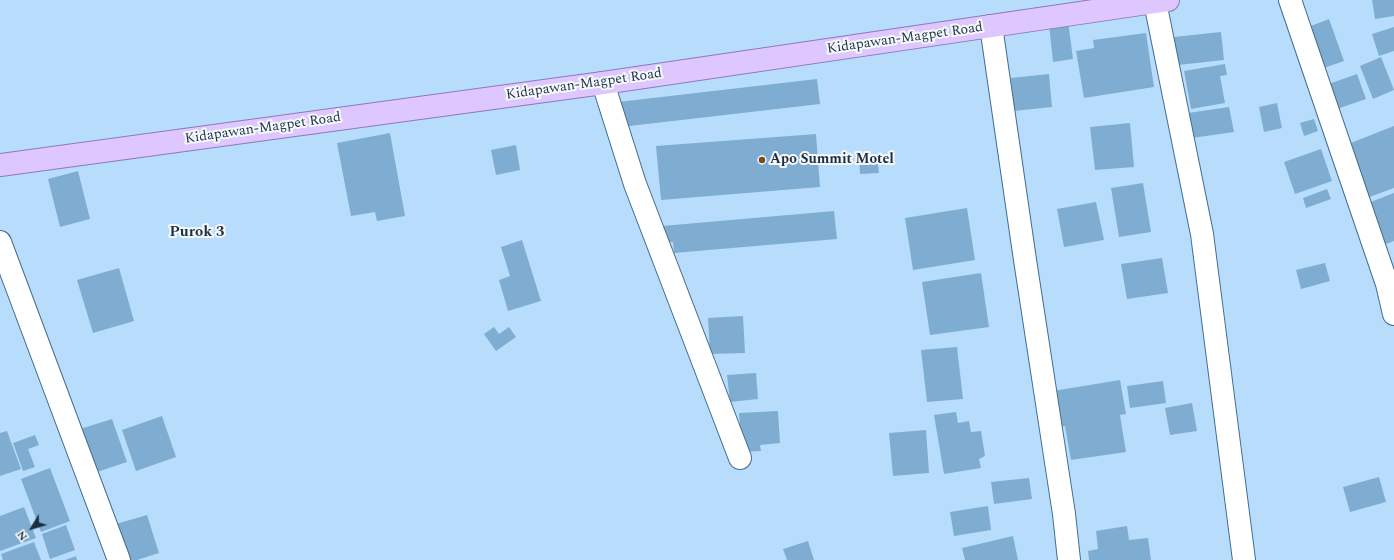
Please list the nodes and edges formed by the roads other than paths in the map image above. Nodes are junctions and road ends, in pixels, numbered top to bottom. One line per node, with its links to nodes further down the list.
1 (1290, 0): 7 (street)
2 (1162, 1): 3 (main road, Kidapawan-Magpet Road); 11 (street)
3 (991, 26): 4 (main road, Kidapawan-Magpet Road); 10 (street)
4 (603, 83): 5 (main road, Kidapawan-Magpet Road); 8 (street)
5 (0, 166)
6 (0, 242): 9 (street)
7 (1394, 314)
8 (740, 458)
9 (119, 560)
10 (1069, 560)
11 (1244, 560)

